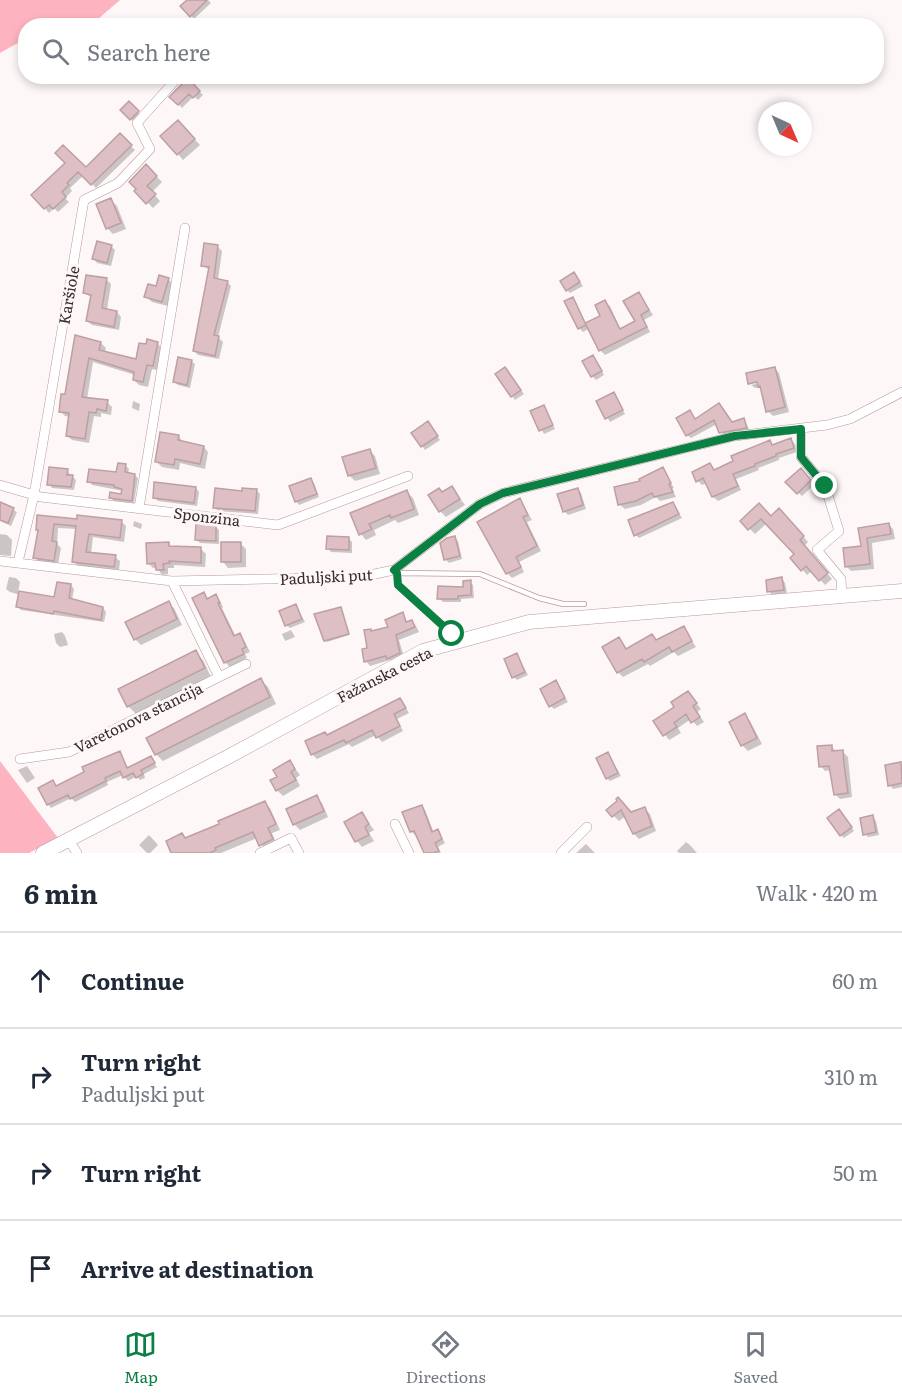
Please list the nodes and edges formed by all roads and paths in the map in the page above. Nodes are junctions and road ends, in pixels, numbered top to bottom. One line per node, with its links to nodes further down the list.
1 (172, 84): 7 (street, Karšiole)
2 (185, 228): 8 (street)
3 (902, 392): 4 (street, Paduljski put)
4 (801, 429): 11 (street, Paduljski put); 14 (street)
5 (408, 476): 8 (street, Sponzina)
6 (0, 485): 7 (street, Sponzina)
7 (34, 495): 8 (street, Sponzina); 10 (street, Karšiole)
8 (139, 508)
9 (0, 561): 10 (street, Paduljski put)
10 (18, 562): 12 (street, Paduljski put)
11 (395, 572): 12 (street, Paduljski put); 15 (lane); 16 (lane)
12 (172, 581): 18 (street, Varetonova stancija)
13 (902, 591): 14 (main road, Fažanska cesta)
14 (842, 596): 22 (main road, Fažanska cesta)
15 (584, 604)
16 (452, 634)
17 (246, 664): 18 (street, Varetonova stancija)
18 (219, 677): 19 (street, Varetonova stancija)
19 (20, 759)
20 (394, 824): 27 (street)
21 (587, 826): 28 (street)
22 (68, 839): 23 (main road, Fažanska cesta); 24 (street)
23 (43, 853)
24 (77, 853)
25 (260, 853): 26 (street)
26 (299, 853)
27 (409, 853)
28 (561, 853)

